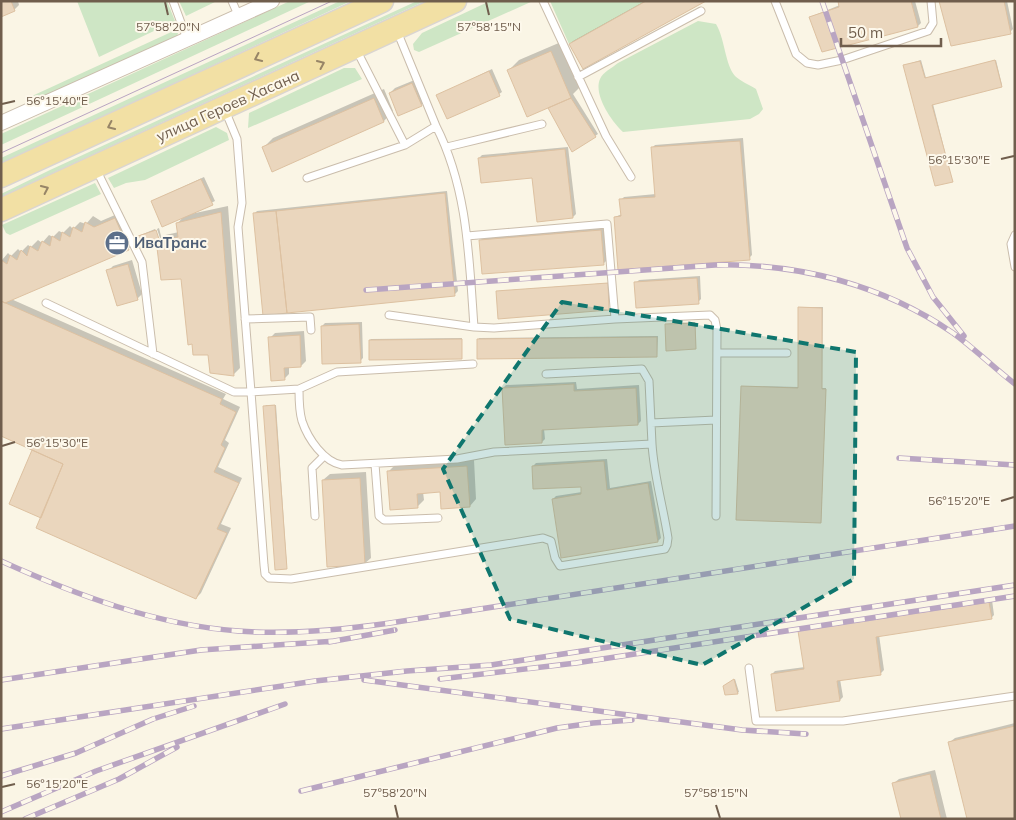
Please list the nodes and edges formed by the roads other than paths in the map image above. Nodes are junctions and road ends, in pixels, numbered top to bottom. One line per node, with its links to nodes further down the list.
1 (173, 1): 12 (lane)
2 (232, 1): 10 (lane)
3 (272, 1): 10 (street)
4 (382, 1): 22 (main road, улица Героев Хасана, one-way to 22)
5 (455, 1): 11 (main road, улица Героев Хасана)
6 (543, 1): 14 (lane)
7 (776, 1): 8 (lane)
8 (931, 1)
9 (701, 11): 14 (lane)
10 (239, 16): 12 (street)
11 (396, 28): 13 (main road, улица Героев Хасана); 18 (lane)
12 (187, 40): 16 (street)
13 (356, 48): 15 (main road, улица Героев Хасана, one-way to 13); 19 (lane)
14 (578, 76): 24 (lane)
15 (224, 107): 21 (main road, улица Героев Хасана); 31 (lane)
16 (1, 123)
17 (542, 124): 20 (lane)
18 (436, 126): 19 (lane); 20 (lane)
19 (405, 145): 23 (lane)
20 (447, 147): 26 (lane)
21 (95, 166): 25 (main road, улица Героев Хасана, one-way to 21); 37 (lane)
22 (1, 176)
23 (307, 178)
24 (631, 178)
25 (1, 210)
26 (468, 236): 32 (lane); 33 (lane)
27 (1015, 236): 28 (lane)
28 (1015, 267)
29 (46, 303): 37 (lane)
30 (389, 315): 33 (lane)
31 (245, 318): 34 (lane); 41 (lane)
32 (615, 319): 33 (lane); 35 (lane)
33 (474, 327)
34 (311, 330)
35 (717, 353): 36 (lane); 42 (lane)
36 (787, 353)
37 (153, 354): 41 (lane)
38 (473, 364): 40 (lane)
39 (546, 374): 43 (lane)
40 (299, 389): 41 (lane); 45 (lane)
41 (250, 392): 44 (lane)
42 (716, 420): 43 (lane); 48 (lane)
43 (651, 423): 44 (lane)
44 (652, 444): 46 (lane)
45 (324, 456): 46 (lane); 47 (lane)
46 (375, 464): 49 (lane)
47 (315, 516)
48 (716, 516)
49 (438, 518)
50 (749, 668): 51 (lane)
51 (1015, 696)

